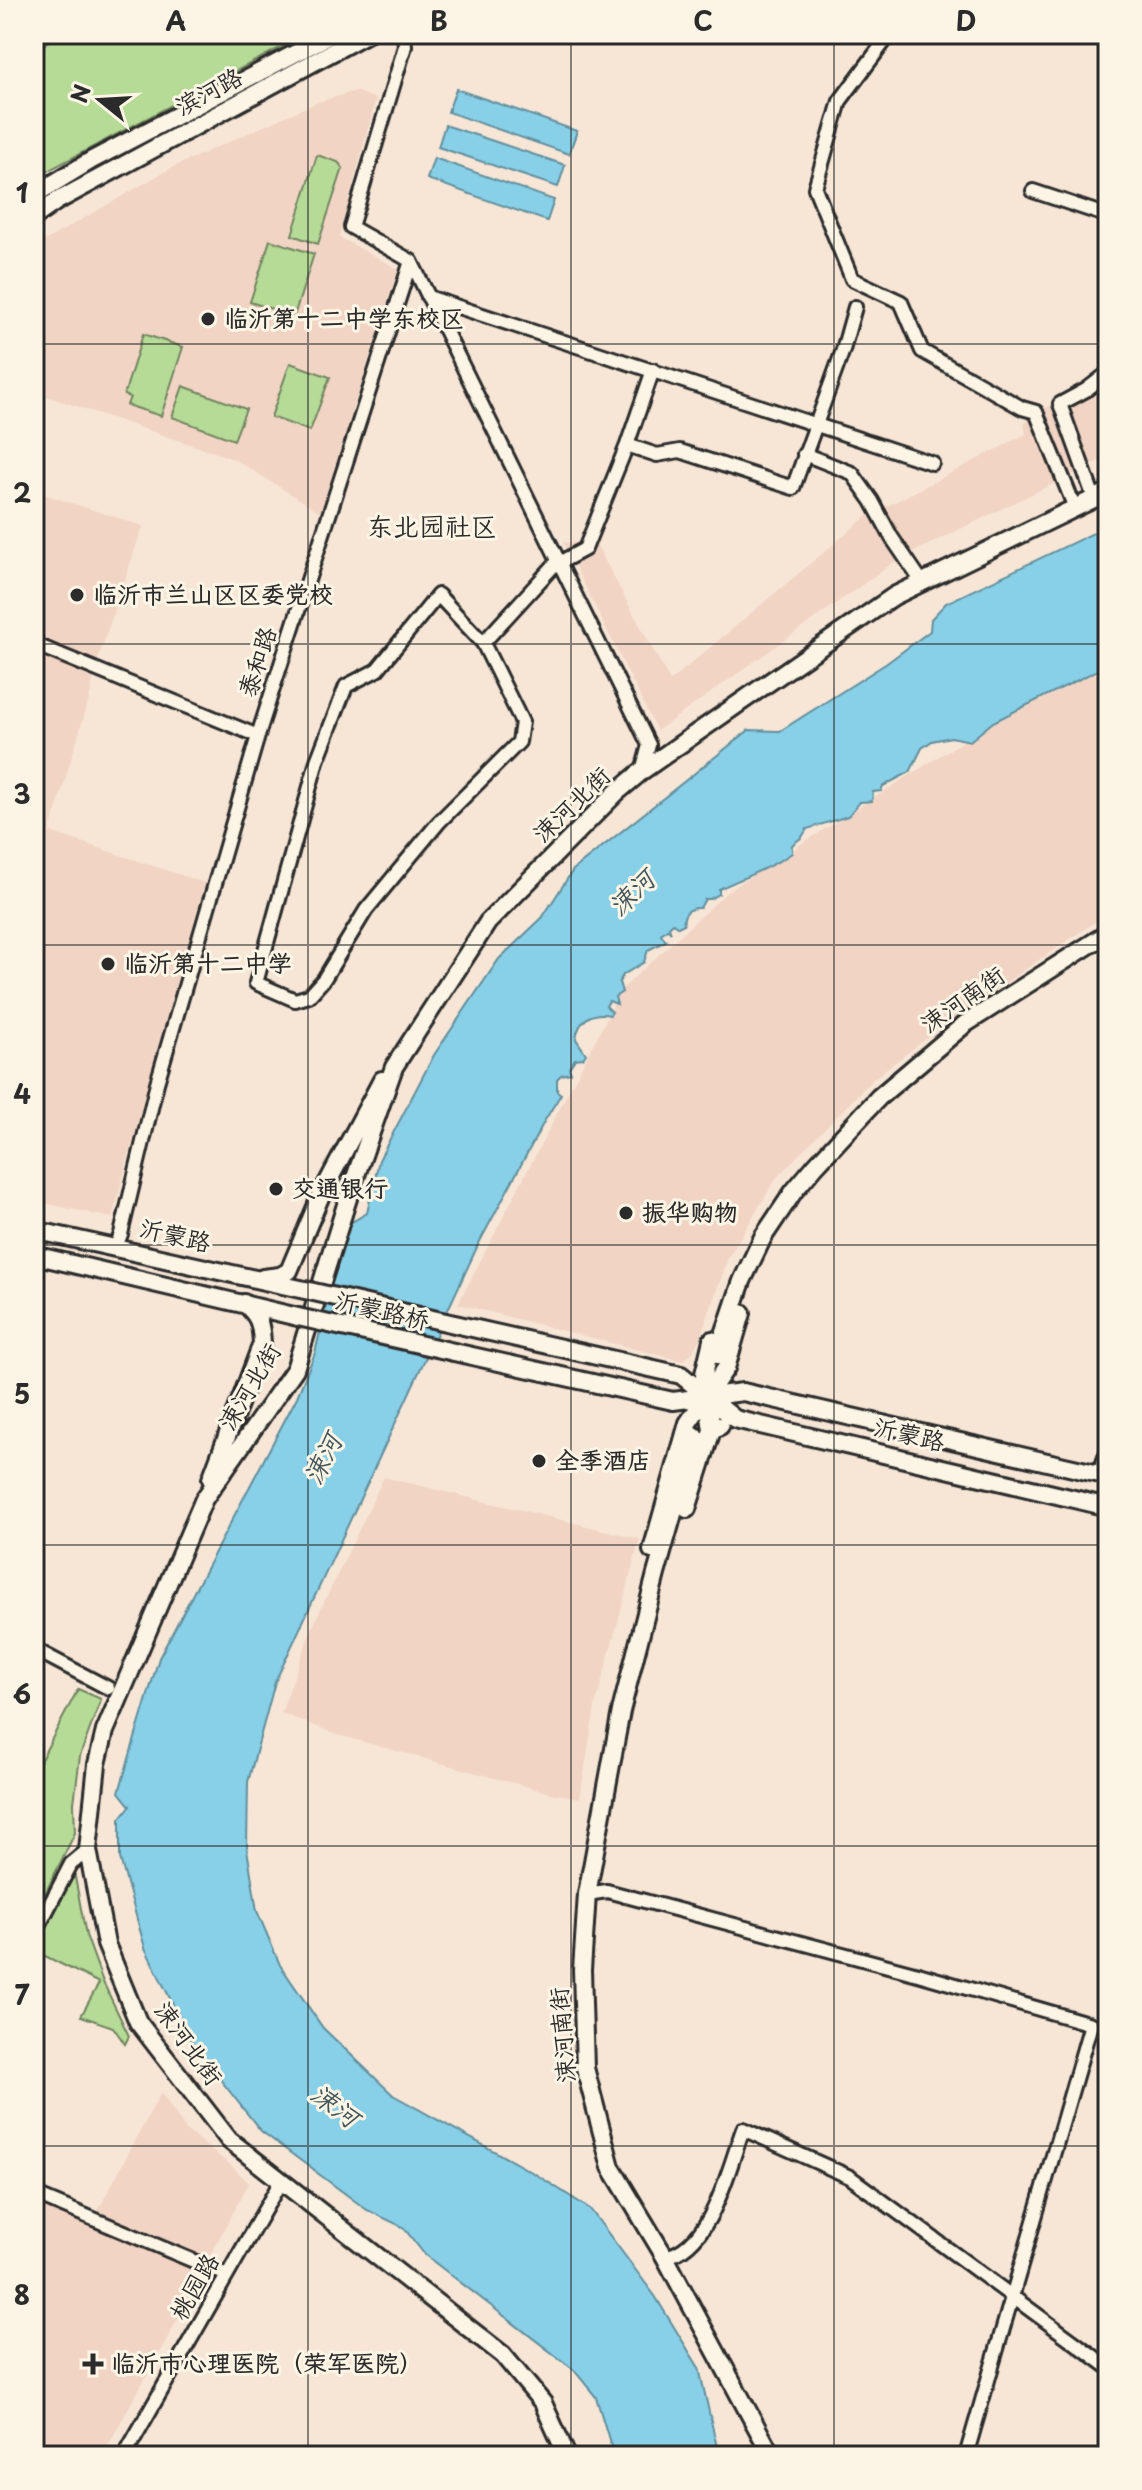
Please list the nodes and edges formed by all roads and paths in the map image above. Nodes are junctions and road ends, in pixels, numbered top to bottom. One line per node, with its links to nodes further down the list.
1 (332, 34): 6 (main road, 滨河路)
2 (366, 34): 8 (main road, 滨河路)
3 (404, 34): 9 (street)
4 (890, 34): 19 (street)
5 (1033, 191): 7 (street)
6 (34, 195)
7 (1108, 216)
8 (34, 217)
9 (411, 261): 10 (street); 24 (street, 泰和路)
10 (428, 297): 12 (street); 20 (street)
11 (855, 307): 14 (street)
12 (653, 370): 14 (street); 15 (street)
13 (1108, 373): 18 (street)
14 (815, 423): 16 (street); 17 (street)
15 (627, 445): 16 (street); 20 (street)
16 (804, 454): 21 (street)
17 (932, 463)
18 (1101, 495): 19 (main road, 涑河北街)
19 (1075, 508): 21 (main road, 涑河北街)
20 (559, 562): 22 (street); 25 (street)
21 (922, 582): 26 (main road, 涑河北街)
22 (483, 643): 22 (street)
23 (34, 644): 24 (street)
24 (258, 736): 32 (street, 泰和路)
25 (649, 745): 26 (street); 27 (street)
26 (677, 747): 27 (main road, 涑河北街)
27 (642, 771): 29 (main road, 涑河北街)
28 (1108, 933): 40 (main road, 涑河南街)
29 (394, 1067): 30 (main road, 涑河北街); 34 (main road)
30 (349, 1195): 35 (main road); 46 (main road, 涑河北街)
31 (34, 1230): 32 (main road, 沂蒙路)
32 (116, 1247): 34 (main road, 沂蒙路)
33 (34, 1255): 36 (main road, 沂蒙路)
34 (255, 1278): 35 (main road, 沂蒙路)
35 (305, 1290): 38 (main road, 沂蒙路桥, bridge)
36 (242, 1302): 37 (main road, 沂蒙路); 50 (main road)
37 (298, 1317): 39 (main road, 沂蒙路桥, bridge); 46 (main road)
38 (459, 1325): 41 (main road, 沂蒙路)
39 (454, 1352): 43 (main road, 沂蒙路)
40 (716, 1362): 41 (main road); 42 (main road); 43 (main road, 涑河南街)
41 (681, 1375): 43 (main road, 沂蒙路)
42 (743, 1392): 43 (main road, 沂蒙路); 49 (main road, 沂蒙路)
43 (706, 1396): 44 (main road, 沂蒙路); 45 (main road, 涑河南街); 52 (main road)
44 (735, 1419): 45 (main road); 51 (main road, 沂蒙路)
45 (712, 1430): 52 (main road)
46 (253, 1432): 50 (main road, 涑河北街)
47 (695, 1436): 52 (main road, 涑河南街)
48 (1108, 1449): 49 (street)
49 (1104, 1475)
50 (204, 1499): 55 (main road, 涑河北街)
51 (1108, 1507)
52 (645, 1614): 56 (main road, 涑河南街)
53 (34, 1649): 54 (street)
54 (108, 1688)
55 (88, 1850): 57 (street); 58 (main road, 涑河北街)
56 (587, 1894): 60 (main road, 涑河南街); 62 (street)
57 (34, 1935)
58 (281, 2181): 61 (street, 桃园路); 65 (main road, 涑河北街)
59 (34, 2194): 61 (street)
60 (665, 2257): 62 (street); 66 (main road, 涑河南街)
61 (227, 2275): 64 (street, 桃园路)
62 (1012, 2298): 63 (street); 67 (street)
63 (1108, 2367)
64 (124, 2456)
65 (567, 2456)
66 (772, 2456)
67 (966, 2456)

